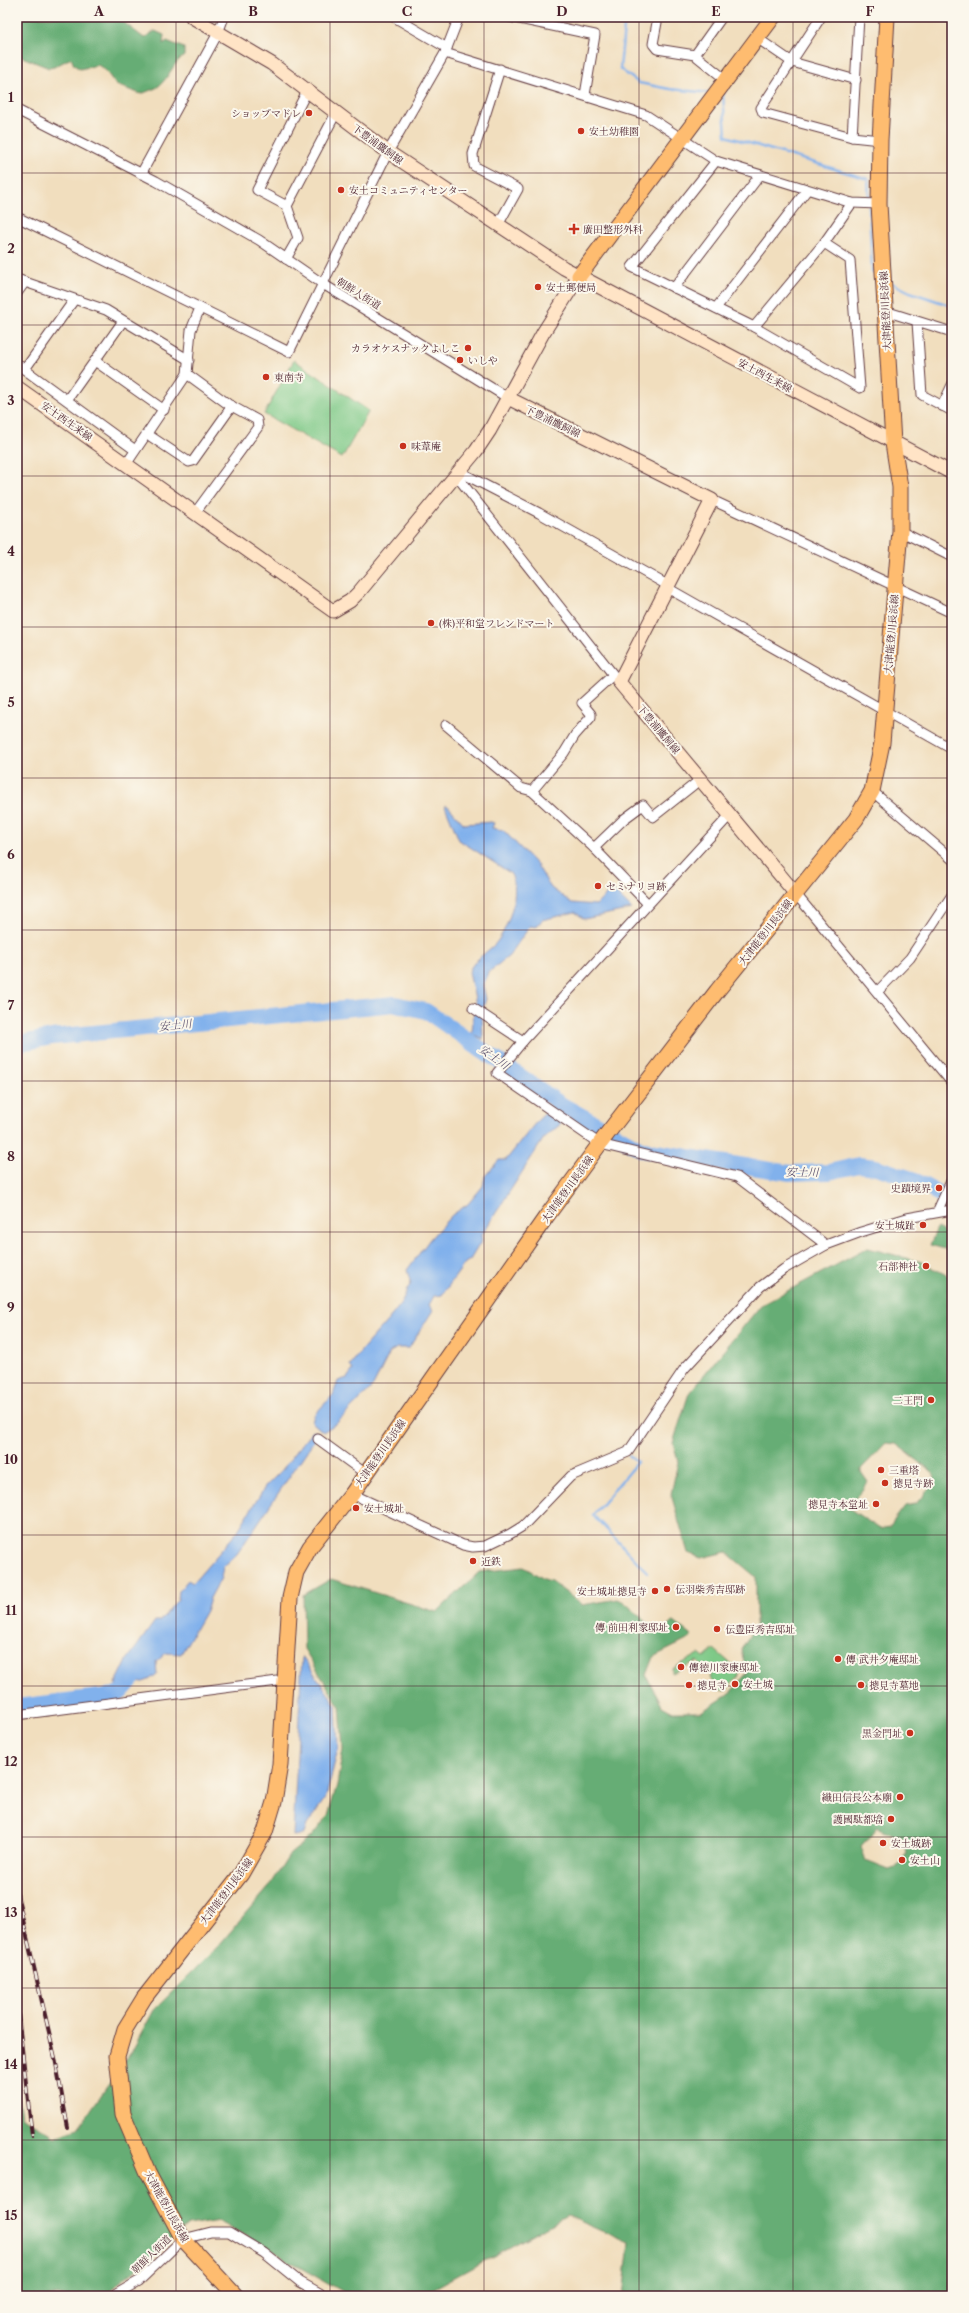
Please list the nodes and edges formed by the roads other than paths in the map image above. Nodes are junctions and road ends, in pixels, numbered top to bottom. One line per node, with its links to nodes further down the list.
1 (192, 17): 12 (main road, 下豊浦鷹飼線)
2 (224, 17): 12 (street)
3 (394, 17): 14 (street)
4 (459, 17): 14 (street, 朝鮮人街道)
5 (510, 17): 21 (street)
6 (658, 17): 15 (street)
7 (722, 17): 15 (street)
8 (773, 17): 13 (main road)
9 (821, 17): 16 (street)
10 (860, 17): 19 (street)
11 (887, 17): 26 (main road, 大津能登川長浜線)
12 (218, 33): 20 (main road, 下豊浦鷹飼線); 29 (street)
13 (757, 38): 16 (street); 18 (main road)
14 (446, 51): 17 (street); 27 (street, 朝鮮人街道)
15 (695, 55): 18 (street)
16 (792, 62): 19 (street); 24 (street)
17 (500, 69): 21 (street); 36 (street)
18 (726, 80): 25 (main road)
19 (856, 80): 24 (street)
20 (307, 91): 23 (main road, 下豊浦鷹飼線); 34 (street)
21 (585, 95): 25 (street)
22 (17, 110): 29 (street)
23 (336, 113): 27 (main road, 下豊浦鷹飼線); 34 (street)
24 (852, 137): 26 (street)
25 (681, 140): 28 (street); 39 (main road)
26 (880, 140): 33 (main road, 大津能登川長浜線)
27 (388, 152): 36 (main road, 下豊浦鷹飼線); 41 (street, 朝鮮人街道)
28 (716, 161): 30 (street); 42 (street)
29 (141, 174): 38 (street)
30 (760, 175): 31 (street); 42 (street)
31 (807, 190): 32 (street); 46 (street)
32 (852, 203): 33 (street); 37 (street)
33 (879, 204): 47 (main road, 大津能登川長浜線)
34 (287, 206): 38 (street)
35 (17, 217): 45 (street)
36 (498, 225): 39 (main road, 下豊浦鷹飼線)
37 (824, 243): 50 (street); 50 (street)
38 (286, 259): 41 (street)
39 (579, 276): 58 (main road); 65 (main road, 安土西生来線)
40 (21, 280): 43 (street); 44 (street)
41 (323, 284): 45 (street); 58 (street, 朝鮮人街道)
42 (674, 288): 46 (street)
43 (17, 293)
44 (74, 300): 48 (street); 54 (street)
45 (200, 308): 52 (street)
46 (716, 308): 50 (street)
47 (885, 311): 49 (street); 65 (main road, 大津能登川長浜線)
48 (123, 321): 52 (street); 53 (street)
49 (917, 322): 51 (street); 61 (street)
50 (754, 327)
51 (952, 332)
52 (188, 360): 55 (street)
53 (95, 361): 59 (street); 62 (street)
54 (21, 366): 59 (street)
55 (187, 374): 60 (street); 62 (street)
56 (952, 385): 61 (street)
57 (17, 387): 67 (main road, 安土西生来線)
58 (508, 398): 68 (main road); 70 (main road, 下豊浦鷹飼線)
59 (67, 400): 66 (street)
60 (232, 406): 64 (street); 71 (street)
61 (942, 406): 63 (street)
62 (164, 410): 64 (street)
63 (952, 411)
64 (148, 434): 66 (street)
65 (893, 443): 69 (main road, 安土西生来線); 72 (main road, 大津能登川長浜線)
66 (135, 450): 67 (street)
67 (127, 463): 71 (main road, 安土西生来線)
68 (458, 471): 71 (main road, 安土西生来線); 74 (street); 77 (street)
69 (952, 473)
70 (712, 500): 74 (main road); 75 (street)
71 (195, 513)
72 (900, 531): 73 (street); 75 (main road, 大津能登川長浜線)
73 (952, 557)
74 (669, 586): 77 (main road); 78 (street)
75 (896, 586): 76 (street); 78 (main road, 大津能登川長浜線)
76 (952, 613)
77 (616, 678): 81 (main road, 下豊浦鷹飼線); 82 (street)
78 (884, 711): 80 (street); 83 (main road, 大津能登川長浜線)
79 (446, 725): 82 (street)
80 (952, 749)
81 (701, 779): 84 (main road, 下豊浦鷹飼線); 85 (street)
82 (532, 791): 85 (street)
83 (872, 791): 86 (street); 87 (main road, 大津能登川長浜線)
84 (730, 814): 87 (main road, 下豊浦鷹飼線); 89 (street)
85 (594, 848): 89 (street)
86 (952, 859)
87 (795, 893): 90 (street); 94 (main road, 大津能登川長浜線)
88 (952, 896): 90 (street)
89 (648, 904): 92 (street)
90 (878, 991): 93 (street)
91 (473, 1008): 92 (street)
92 (523, 1041): 94 (street)
93 (952, 1083)
94 (606, 1135): 98 (street); 100 (main road, 大津能登川長浜線)
95 (952, 1179): 96 (street)
96 (938, 1209): 97 (street); 98 (street)
97 (952, 1210)
98 (826, 1245): 101 (street)
99 (318, 1439): 100 (street)
100 (366, 1474): 101 (main road, 大津能登川長浜線)
101 (352, 1494): 102 (main road, 大津能登川長浜線)
102 (284, 1680): 103 (street); 104 (main road, 大津能登川長浜線)
103 (17, 1715)
104 (183, 2239): 105 (street, 朝鮮人街道); 106 (main road, 大津能登川長浜線); 107 (street)
105 (113, 2296)
106 (236, 2296)
107 (325, 2296)

